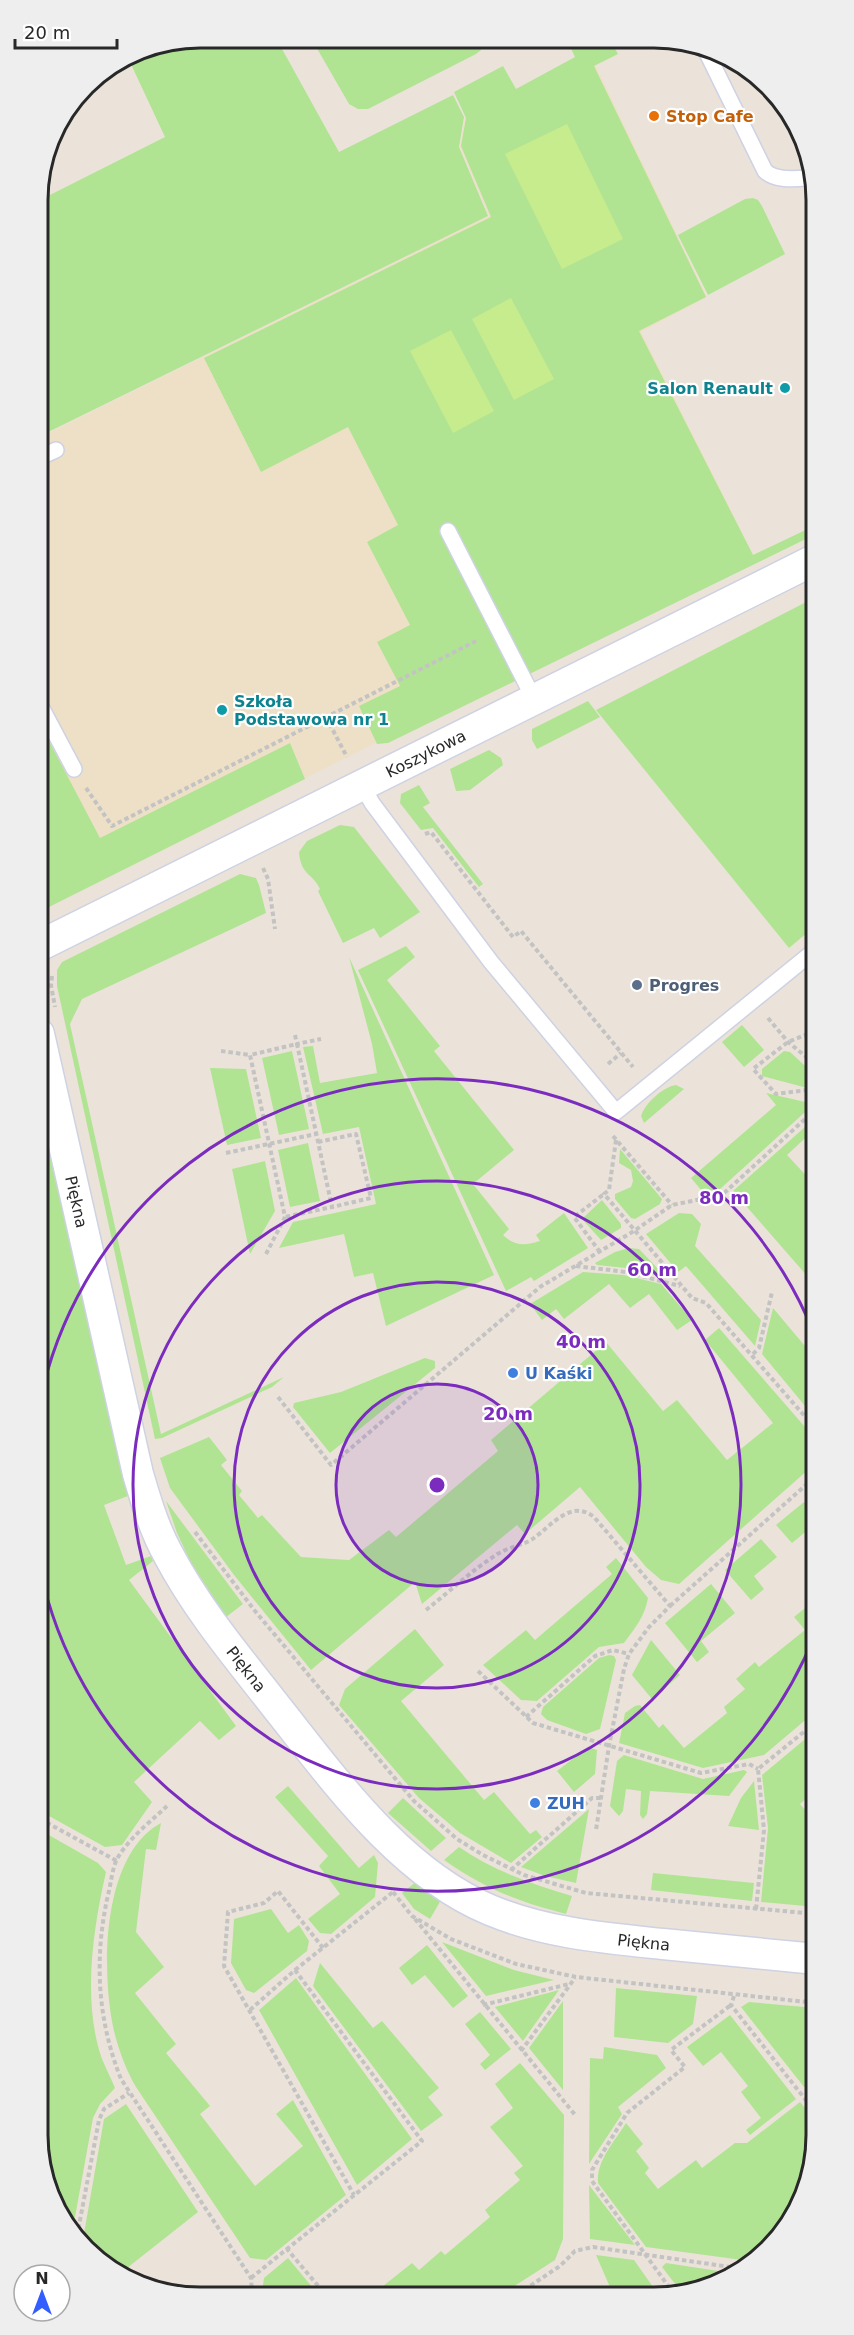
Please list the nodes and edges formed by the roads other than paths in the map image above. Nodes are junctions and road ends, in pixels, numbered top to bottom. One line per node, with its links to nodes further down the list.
1 (710, 59): 2 (lane)
2 (805, 178)
3 (56, 450): 4 (lane)
4 (48, 454)
5 (448, 531): 7 (lane)
6 (806, 564): 7 (street, Koszykowa)
7 (534, 699): 10 (street, Koszykowa)
8 (48, 720): 9 (lane)
9 (74, 769)
10 (357, 776): 11 (street, Koszykowa); 12 (lane)
11 (48, 957)
12 (806, 958)
13 (48, 1074): 14 (street, Piękna)
14 (806, 1958)

